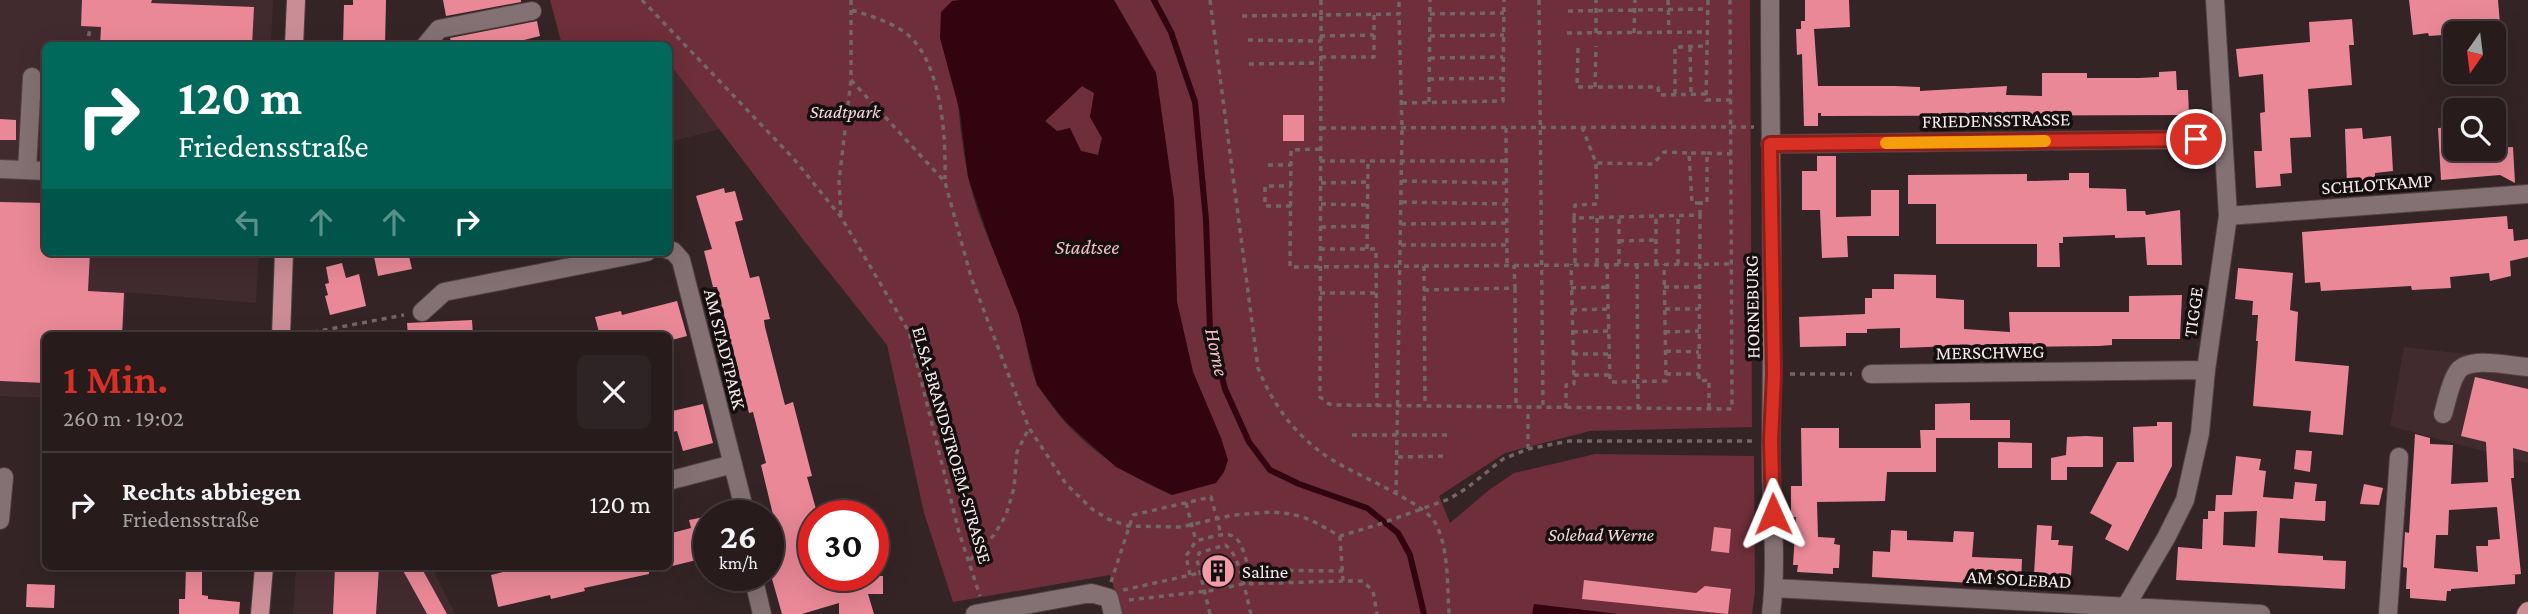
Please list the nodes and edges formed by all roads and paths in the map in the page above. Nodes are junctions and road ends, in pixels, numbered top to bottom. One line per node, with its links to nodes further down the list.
1 (296, 0): 42 (main road)
2 (642, 0): 102 (path, ELSA-BRANDSTROEM-STRASSE)
3 (851, 0): 19 (path)
4 (1210, 0): 190 (path)
5 (1321, 0): 26 (path)
6 (1399, 0): 28 (path)
7 (1430, 0): 25 (path)
8 (1504, 0): 24 (path)
9 (1539, 0): 63 (path)
10 (1596, 0): 20 (path)
11 (1635, 0): 21 (path)
12 (1668, 0): 22 (path)
13 (1708, 0): 17 (path)
14 (1730, 0): 60 (path)
15 (1770, 0): 69 (street, HORNEBURG)
16 (2215, 0): 70 (street, TIGGE)
17 (1707, 9): 22 (path); 32 (path)
18 (533, 10): 43 (street)
19 (852, 10): 55 (path); 85 (path)
20 (1596, 10): 21 (path); 23 (path); 34 (path)
21 (1634, 10): 22 (path); 35 (path)
22 (1668, 10): 31 (path)
23 (1568, 11)
24 (1504, 13): 25 (path); 37 (path)
25 (1430, 14): 38 (path)
26 (1321, 15): 27 (path); 29 (path); 39 (path)
27 (1374, 15): 28 (path); 36 (path)
28 (1399, 15): 62 (path)
29 (1242, 16)
30 (90, 28): 41 (path)
31 (1669, 32): 32 (path); 35 (path)
32 (1707, 32): 46 (path)
33 (1567, 33): 34 (path)
34 (1596, 33): 35 (path)
35 (1634, 33)
36 (1374, 35): 39 (path); 50 (path)
37 (1504, 35): 38 (path); 48 (path)
38 (1430, 36): 49 (path)
39 (1321, 39): 40 (path); 50 (path)
40 (1248, 40)
41 (88, 42)
42 (294, 42)
43 (428, 42)
44 (1596, 46): 56 (path)
45 (1690, 46): 46 (path); 57 (path); 58 (path)
46 (1707, 46): 59 (path)
47 (1578, 48): 56 (path)
48 (1503, 57): 49 (path); 53 (path)
49 (1430, 58): 54 (path)
50 (1320, 60): 51 (path); 66 (path)
51 (1249, 64)
52 (33, 76): 83 (street)
53 (1503, 78): 54 (path); 61 (path)
54 (1429, 79): 61 (path)
55 (851, 80): 85 (path); 102 (path)
56 (1595, 87): 57 (path)
57 (1675, 94): 58 (path)
58 (1691, 94): 59 (path)
59 (1706, 94): 60 (path)
60 (1731, 100): 65 (path)
61 (1429, 102): 62 (path)
62 (1402, 103): 68 (path)
63 (1539, 127): 64 (path); 67 (path); 119 (path)
64 (1582, 127): 65 (path); 79 (path)
65 (1731, 127): 69 (path); 74 (path)
66 (1320, 128): 68 (path); 71 (path)
67 (1506, 128): 68 (path); 75 (path)
68 (1402, 129): 78 (path)
69 (1770, 136): 70 (street, FRIEDENSSTRASSE); 163 (street, HORNEBURG)
70 (2223, 139): 101 (street, TIGGE)
71 (1320, 149): 76 (path); 81 (path)
72 (1689, 153): 73 (path); 79 (path); 93 (path)
73 (1707, 153): 74 (path); 93 (path)
74 (1732, 154): 129 (path)
75 (1505, 160): 78 (path); 89 (path)
76 (1320, 161): 77 (path); 88 (path)
77 (1368, 161): 78 (path); 87 (path)
78 (1402, 161): 86 (path)
79 (1596, 163): 104 (path)
80 (1268, 165): 81 (path)
81 (1291, 165): 90 (path)
82 (0, 169): 83 (street)
83 (27, 170): 84 (street)
84 (42, 171)
85 (945, 181): 178 (path)
86 (1402, 181): 89 (path); 92 (path)
87 (1368, 182): 88 (path); 96 (path)
88 (1320, 183): 94 (path)
89 (1506, 183): 95 (path)
90 (1291, 186): 97 (path); 97 (path)
91 (2528, 194): 101 (street, SCHLOTKAMP)
92 (1402, 202): 95 (path); 107 (path)
93 (1700, 203): 98 (path)
94 (1320, 204): 96 (path); 109 (path)
95 (1506, 204): 106 (path)
96 (1368, 205): 108 (path)
97 (1290, 206): 135 (path)
98 (1700, 215): 100 (path); 128 (path)
99 (1656, 216): 100 (path); 103 (path); 110 (path)
100 (1678, 216): 127 (path)
101 (2228, 216): 160 (street, TIGGE)
102 (841, 217): 201 (path, ELSA-BRANDSTROEM-STRASSE)
103 (1619, 217): 105 (path); 111 (path)
104 (1574, 218): 105 (path); 120 (path)
105 (1597, 218): 121 (path)
106 (1507, 223): 107 (path); 113 (path)
107 (1401, 225): 112 (path)
108 (1368, 226): 109 (path); 115 (path)
109 (1320, 227): 114 (path)
110 (1656, 240): 111 (path); 125 (path)
111 (1619, 241): 123 (path)
112 (1401, 245): 113 (path); 133 (path)
113 (1507, 245): 130 (path)
114 (1320, 249): 115 (path); 135 (path)
115 (1367, 249): 132 (path)
116 (672, 251): 187 (street, AM STADTPARK)
117 (284, 256): 151 (main road)
118 (628, 256): 148 (street)
119 (1541, 264): 120 (path); 131 (path); 173 (path)
120 (1573, 264): 121 (path); 140 (path)
121 (1597, 264): 122 (path)
122 (1607, 264): 123 (path); 136 (path)
123 (1619, 264): 124 (path)
124 (1637, 264): 125 (path); 167 (path)
125 (1656, 264): 126 (path)
126 (1664, 264): 127 (path); 137 (path)
127 (1678, 264): 128 (path)
128 (1700, 264): 129 (path); 138 (path)
129 (1732, 264): 176 (path)
130 (1507, 265): 131 (path); 134 (path)
131 (1514, 265): 139 (path)
132 (1377, 267): 133 (path); 135 (path); 143 (path)
133 (1401, 267): 134 (path); 169 (path)
134 (1424, 267): 141 (path)
135 (1320, 268): 142 (path)
136 (1608, 287): 140 (path); 144 (path)
137 (1664, 287): 138 (path); 145 (path)
138 (1700, 287): 146 (path)
139 (1515, 288): 141 (path); 171 (path)
140 (1571, 288): 147 (path)
141 (1424, 290): 170 (path)
142 (1320, 293): 143 (path); 168 (path)
143 (1377, 293): 168 (path)
144 (1608, 309): 147 (path); 149 (path)
145 (1665, 309): 146 (path); 154 (path)
146 (1699, 309): 150 (path)
147 (1572, 310): 153 (path)
148 (422, 312): 152 (path)
149 (1609, 331): 153 (path); 158 (path)
150 (1699, 331): 154 (path); 156 (path)
151 (281, 332)
152 (314, 332)
153 (1573, 332): 157 (path)
154 (1665, 332): 155 (path)
155 (1665, 351): 156 (path); 161 (path)
156 (1699, 352): 162 (path)
157 (1573, 354): 158 (path); 165 (path)
158 (1609, 354): 166 (path)
159 (2528, 368): 177 (street)
160 (2206, 370): 164 (street, MERSCHWEG); 216 (street, TIGGE)
161 (1666, 374): 162 (path); 167 (path)
162 (1699, 374): 176 (path)
163 (1774, 374): 164 (path); 182 (street, HORNEBURG)
164 (1871, 374)
165 (1574, 375): 166 (path); 174 (path)
166 (1610, 375): 167 (path)
167 (1638, 382): 175 (path)
168 (1377, 406): 169 (path)
169 (1399, 406): 170 (path); 180 (path)
170 (1425, 406): 171 (path)
171 (1516, 407): 172 (path)
172 (1528, 407): 173 (path); 183 (path)
173 (1543, 408): 174 (path)
174 (1566, 408): 175 (path)
175 (1638, 408): 176 (path)
176 (1709, 409)
177 (2443, 414)
178 (1029, 428): 196 (path); 201 (path)
179 (1352, 435): 180 (path)
180 (1399, 435): 181 (path); 185 (path)
181 (1448, 435)
182 (1771, 441): 183 (path); 211 (street, HORNEBURG)
183 (1528, 449): 193 (path)
184 (1447, 456): 185 (path)
185 (1398, 457): 190 (path)
186 (2399, 457): 226 (street)
187 (733, 464): 189 (street); 191 (street, AM STADTPARK)
188 (4, 477): 195 (street)
189 (672, 480)
190 (1396, 495): 193 (path)
191 (742, 500)
192 (1186, 503): 194 (path); 196 (path); 197 (path)
193 (1419, 508): 199 (path); 223 (path)
194 (1216, 519): 197 (path); 198 (path); 199 (path)
195 (0, 520)
196 (1128, 526): 197 (path); 215 (path)
197 (1192, 526): 200 (path)
198 (1221, 534): 200 (path); 203 (path)
199 (1340, 536): 204 (path)
200 (1196, 541): 207 (path)
201 (970, 561): 217 (path, ELSA-BRANDSTROEM-STRASSE)
202 (264, 570): 218 (main road)
203 (1249, 570): 204 (path); 206 (path)
204 (1343, 571): 208 (path)
205 (1200, 573): 206 (path); 207 (path); 214 (path)
206 (1239, 573): 209 (path)
207 (1190, 575): 215 (path)
208 (1343, 581): 209 (path); 222 (path)
209 (1242, 584): 210 (path); 221 (path)
210 (1229, 587)
211 (1774, 588): 216 (street, AM SOLEBAD); 224 (street, HORNEBURG)
212 (1216, 590): 214 (path)
213 (757, 591): 219 (street)
214 (1204, 593): 215 (path); 220 (path)
215 (1111, 606): 217 (street)
216 (2125, 610): 225 (street, AM SOLEBAD)
217 (980, 613)
218 (260, 614)
219 (762, 614)
220 (1210, 614)
221 (1251, 614)
222 (1377, 614)
223 (1449, 614)
224 (1772, 614)
225 (2261, 614)
226 (2388, 614)

